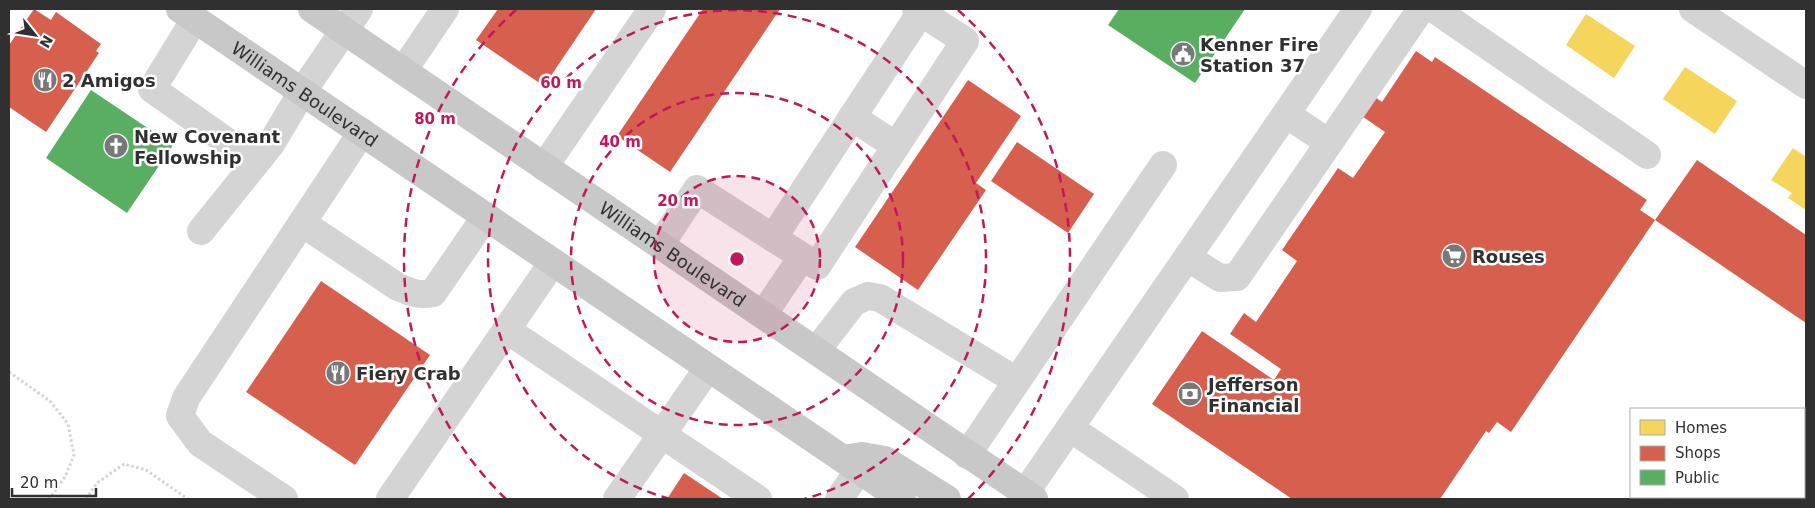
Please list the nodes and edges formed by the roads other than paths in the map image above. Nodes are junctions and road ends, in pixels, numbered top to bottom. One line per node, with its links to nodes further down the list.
1 (312, 9): 11 (main road, Williams Boulevard)
2 (359, 9): 11 (street)
3 (445, 9): 12 (street)
4 (652, 9): 23 (street)
5 (1358, 9): 15 (street)
6 (1421, 9): 18 (street)
7 (1434, 9): 20 (street)
8 (1693, 9): 13 (street)
9 (919, 10): 16 (street); 19 (street)
10 (187, 14): 14 (main road, Williams Boulevard); 21 (street)
11 (344, 30): 12 (main road, Williams Boulevard); 14 (street)
12 (403, 71): 23 (main road, Williams Boulevard)
13 (1806, 85)
14 (302, 92): 17 (main road, Williams Boulevard); 21 (street)
15 (1286, 114): 18 (street); 30 (street)
16 (852, 117): 19 (street); 27 (street)
17 (362, 132): 24 (main road, Williams Boulevard); 25 (street)
18 (1329, 143): 30 (street)
19 (896, 146): 29 (street)
20 (1647, 155)
21 (256, 162): 26 (street)
22 (1163, 165): 36 (street)
23 (544, 166): 28 (main road, Williams Boulevard)
24 (486, 216): 25 (street); 31 (main road, Williams Boulevard)
25 (302, 222): 42 (street)
26 (201, 231)
27 (773, 238): 28 (street); 29 (street)
28 (660, 245): 32 (main road, Williams Boulevard)
29 (802, 257): 32 (street)
30 (1188, 258): 37 (street)
31 (554, 262): 33 (street); 35 (main road, Williams Boulevard)
32 (762, 315): 34 (main road, Williams Boulevard)
33 (507, 330): 38 (street); 43 (street)
34 (816, 351): 36 (street); 39 (main road, Williams Boulevard)
35 (708, 368): 38 (street); 40 (main road, Williams Boulevard)
36 (1016, 381): 39 (street)
37 (1070, 428): 41 (street); 49 (street)
38 (662, 435): 44 (street); 45 (street)
39 (967, 454): 41 (main road, Williams Boulevard)
40 (851, 464): 46 (street); 47 (main road, Williams Boulevard); 48 (main road)
41 (1026, 497)
42 (284, 499)
43 (390, 499)
44 (617, 499)
45 (758, 499)
46 (838, 499)
47 (902, 499)
48 (947, 499)
49 (1175, 499)

